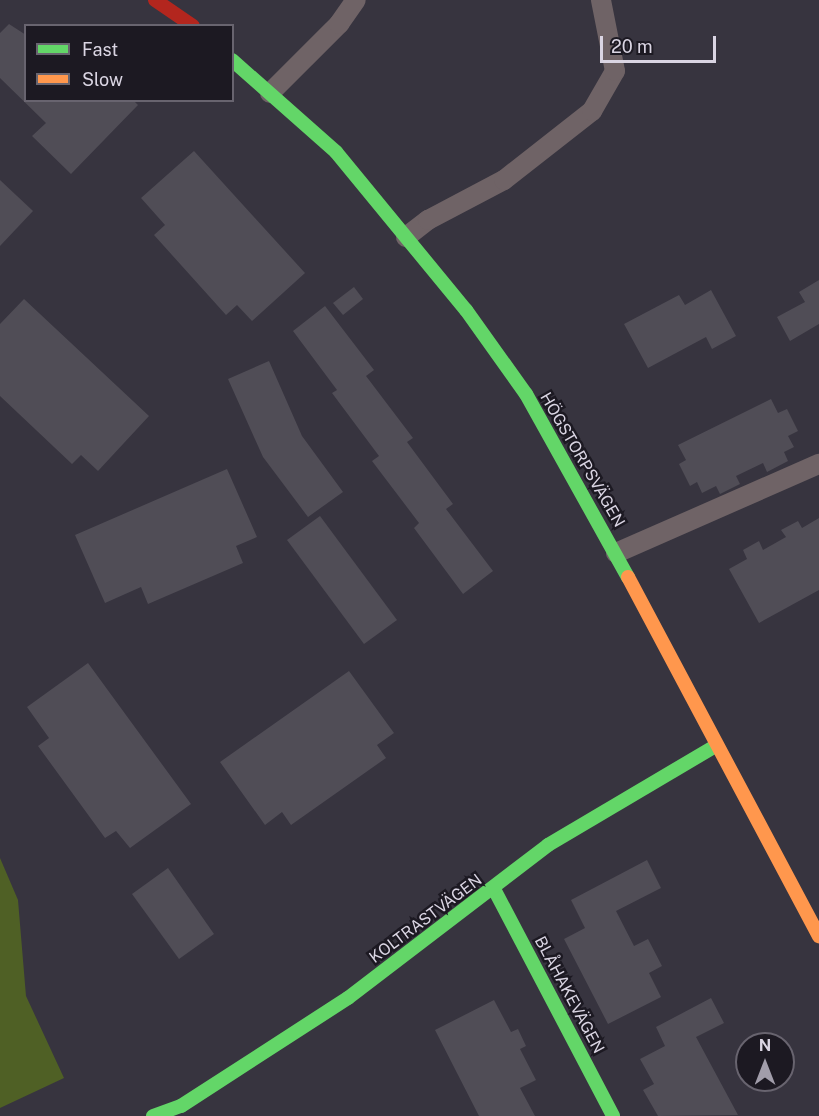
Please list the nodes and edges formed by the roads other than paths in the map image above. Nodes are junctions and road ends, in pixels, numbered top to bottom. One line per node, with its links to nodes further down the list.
1 (155, 0): 4 (street)
2 (356, 0): 6 (lane)
3 (601, 0): 7 (lane)
4 (190, 24)
5 (234, 62): 6 (street, HÖGSTORPSVÄGEN)
6 (270, 93): 7 (street, HÖGSTORPSVÄGEN)
7 (406, 237): 9 (street, HÖGSTORPSVÄGEN)
8 (819, 464): 9 (lane)
9 (616, 554): 10 (street, HÖGSTORPSVÄGEN)
10 (717, 745): 11 (street, KOLTRASTVÄGEN); 12 (street, HÖGSTORPSVÄGEN)
11 (494, 889): 13 (street, KOLTRASTVÄGEN); 14 (street, BLÅHAKEVÄGEN)
12 (819, 936)
13 (153, 1116)
14 (614, 1116)

